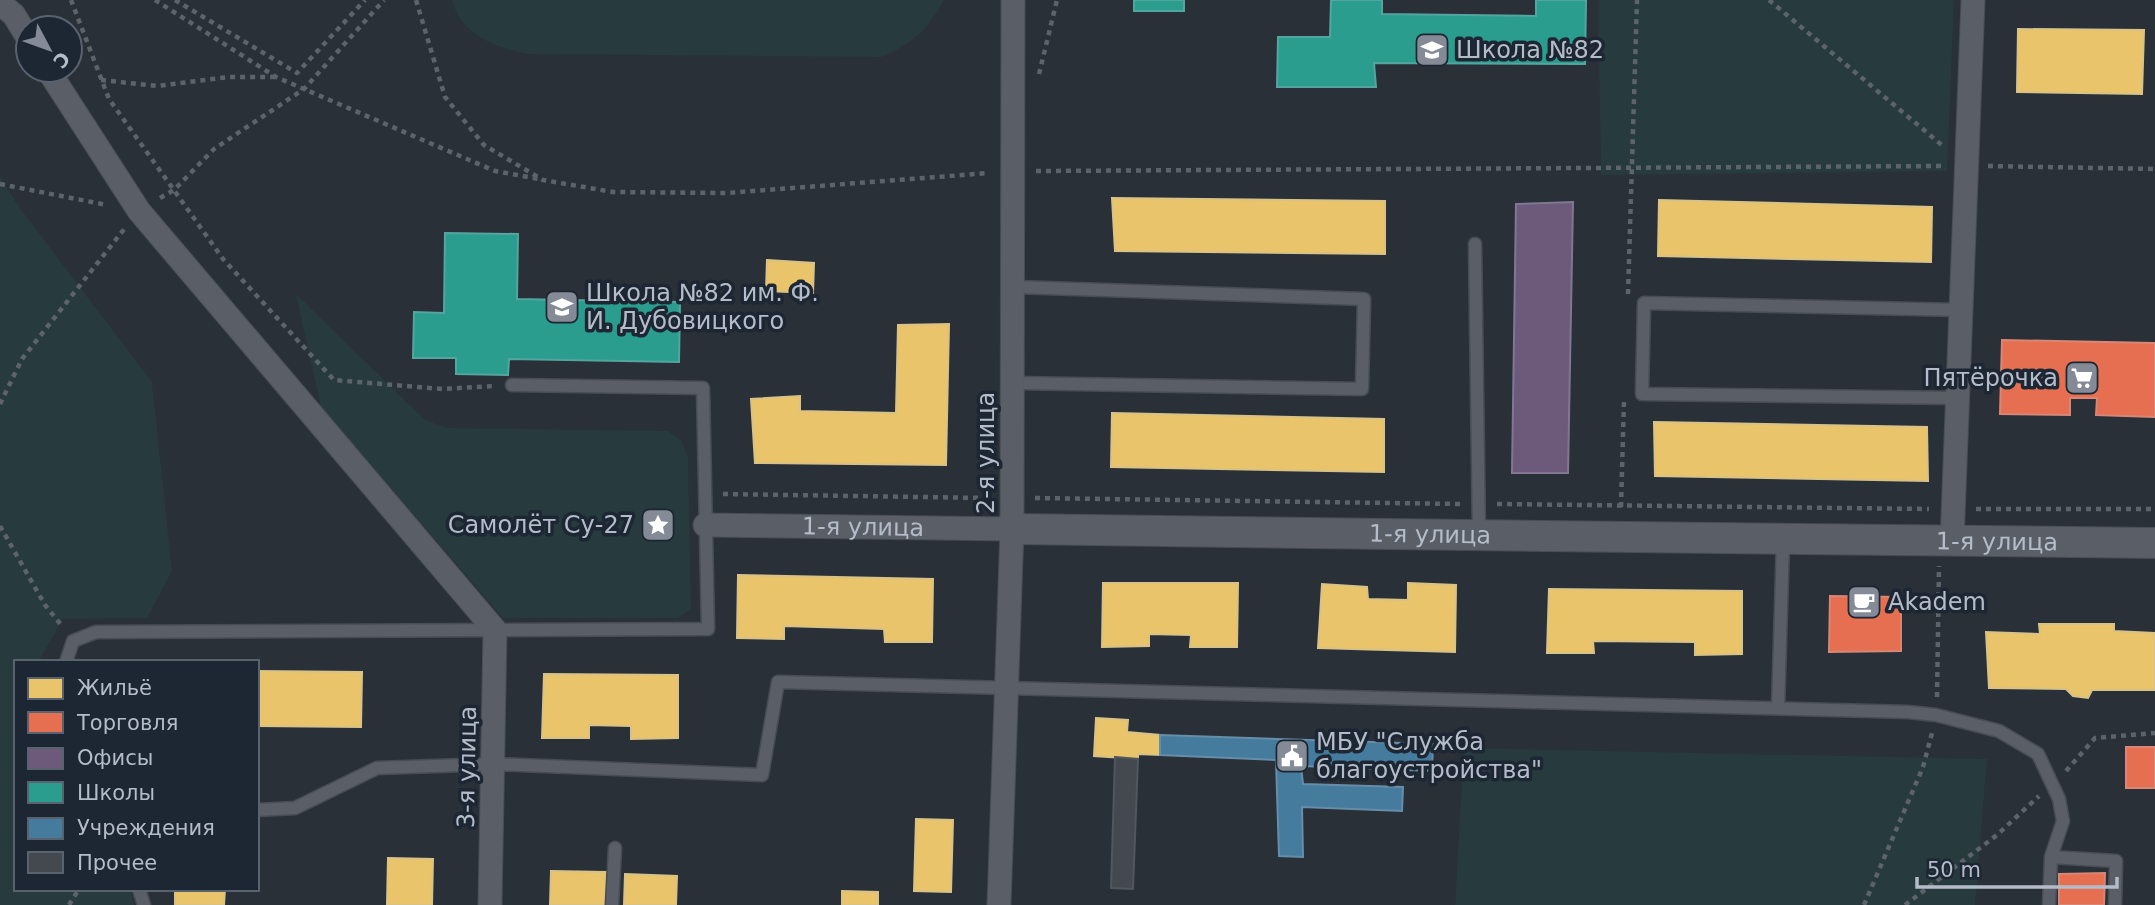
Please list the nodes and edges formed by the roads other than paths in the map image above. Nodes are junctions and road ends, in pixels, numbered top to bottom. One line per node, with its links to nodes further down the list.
1 (1013, 0): 7 (street, 2-я улица)
2 (1973, 0): 8 (street)
3 (0, 3): 4 (street)
4 (14, 17)
5 (57, 84): 18 (street)
6 (1475, 244): 14 (lane)
7 (1013, 287): 9 (street, 2-я улица); 9 (lane)
8 (1961, 310): 11 (street); 11 (lane)
9 (1012, 383): 13 (street, 2-я улица)
10 (512, 386): 12 (lane)
11 (1957, 398): 16 (street)
12 (705, 525): 13 (street, 1-я улица); 18 (lane)
13 (1012, 529): 14 (street, 1-я улица); 20 (street, 2-я улица)
14 (1479, 535): 15 (street, 1-я улица)
15 (1783, 541): 16 (street, 1-я улица); 21 (lane)
16 (1952, 542): 17 (street, 1-я улица)
17 (2155, 543)
18 (495, 631): 19 (lane); 22 (street, 3-я улица)
19 (67, 660)
20 (1005, 688): 21 (lane); 22 (lane); 28 (street, 2-я улица)
21 (1779, 708): 25 (lane)
22 (494, 764): 23 (lane); 26 (street, 3-я улица)
23 (259, 810)
24 (615, 848): 27 (lane)
25 (2051, 857): 29 (lane); 30 (lane)
26 (490, 905)
27 (612, 905)
28 (999, 905)
29 (2049, 905)
30 (2115, 905)

